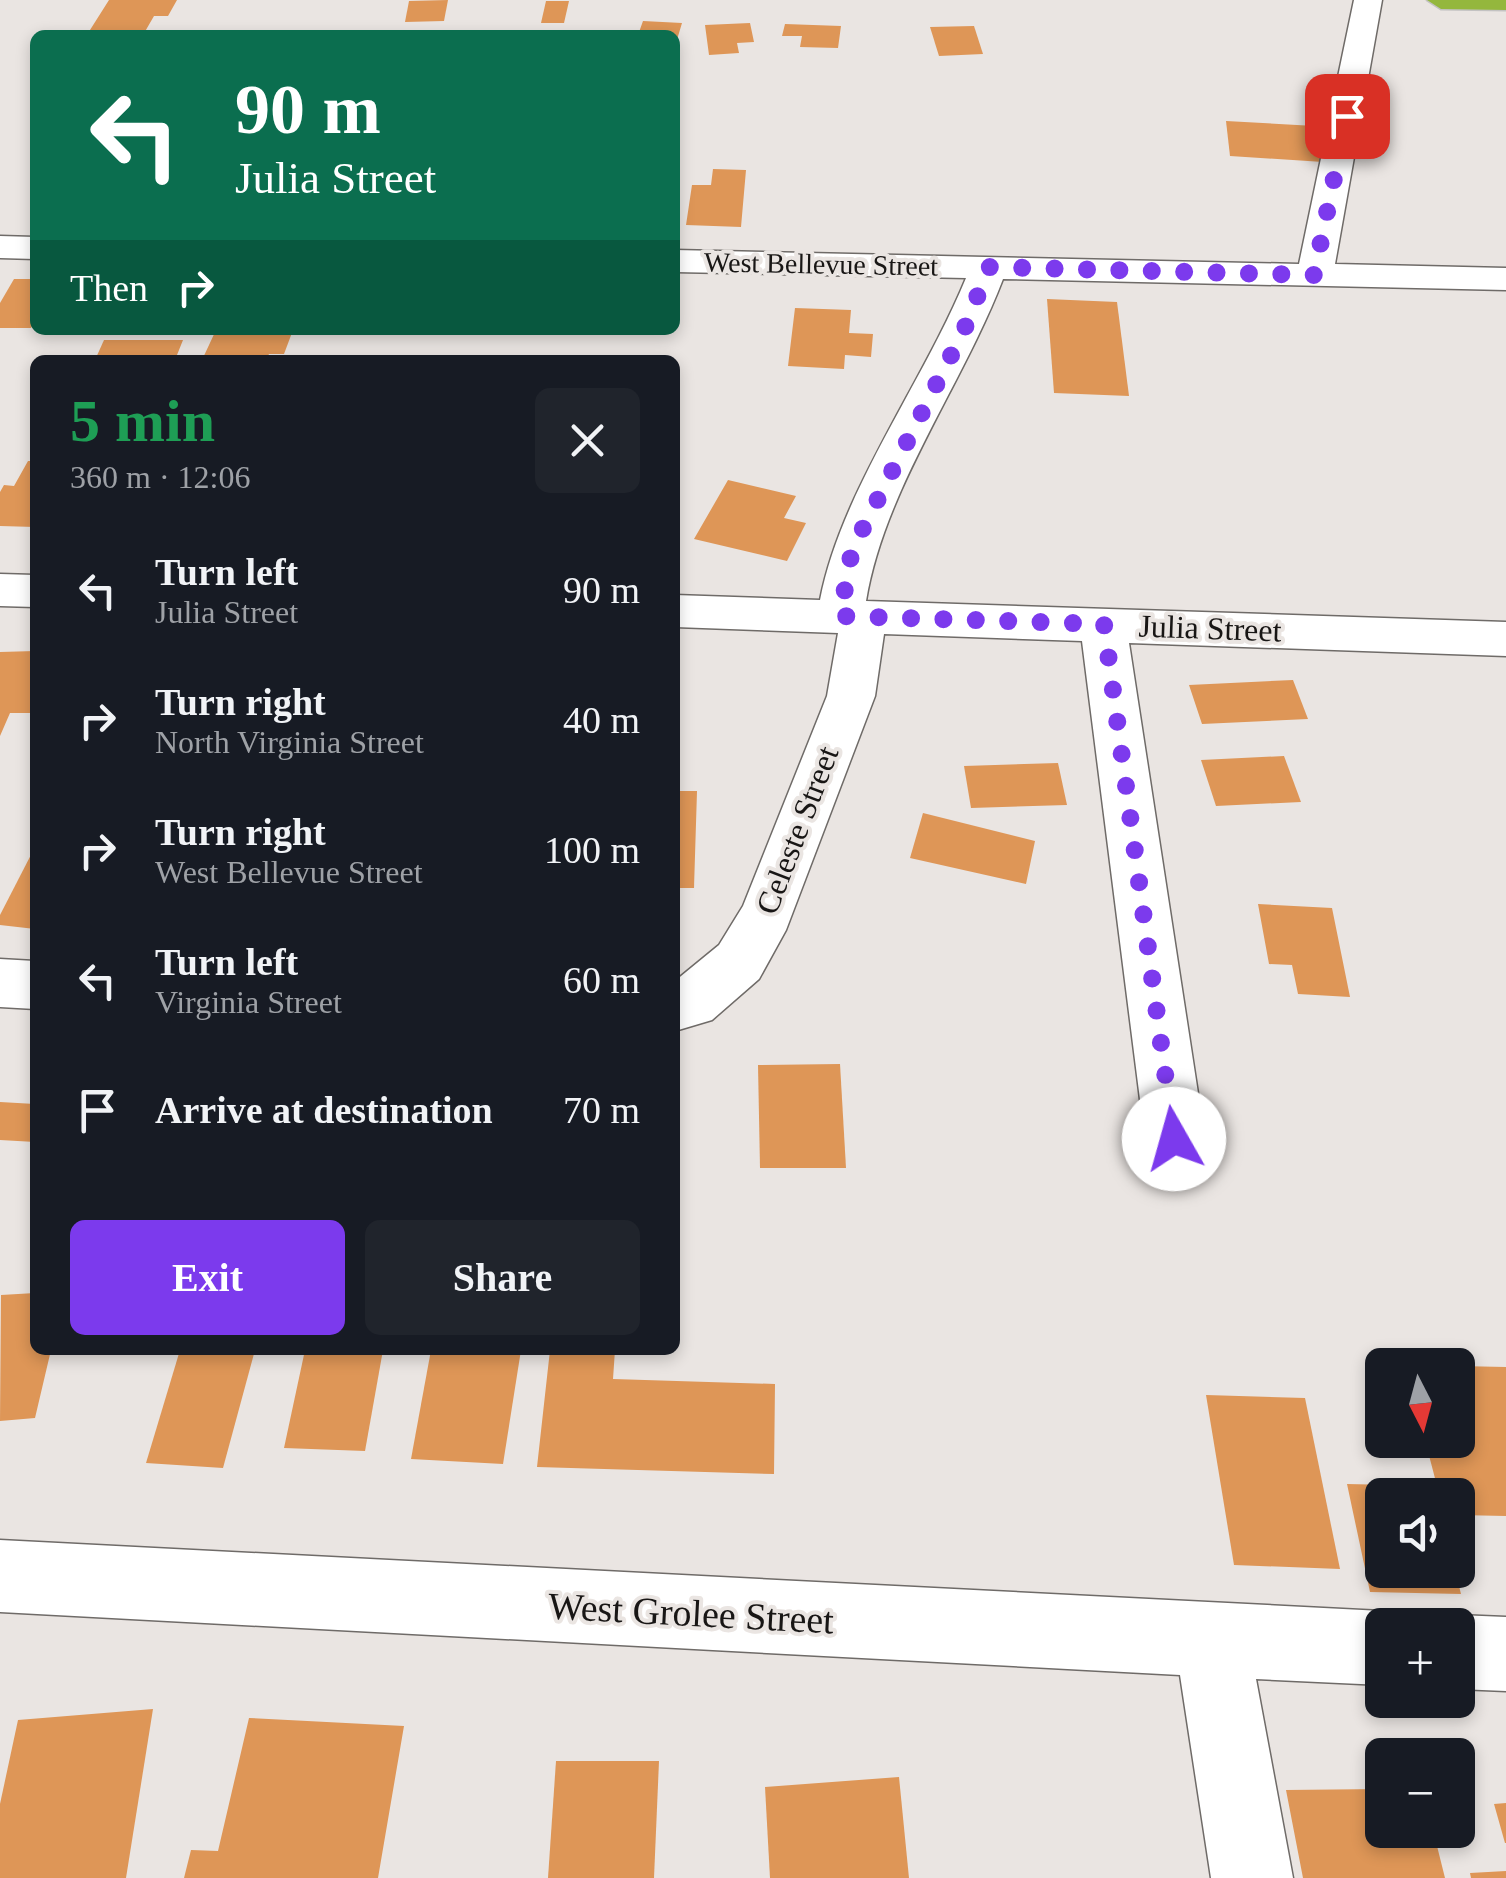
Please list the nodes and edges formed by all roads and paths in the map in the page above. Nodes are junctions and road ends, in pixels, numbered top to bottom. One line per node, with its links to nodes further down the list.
1 (1368, 0): 8 (street)
2 (1442, 0): 3 (highway)
3 (1506, 1)
4 (0, 248): 5 (street)
5 (30, 248)
6 (680, 261): 7 (street, West Bellevue Street)
7 (989, 267): 8 (street, West Bellevue Street); 13 (street, Celeste Street)
8 (1314, 275): 9 (street, West Bellevue Street)
9 (1506, 280)
10 (0, 590): 11 (street)
11 (30, 591)
12 (680, 611): 13 (street, Julia Street)
13 (851, 617): 14 (street, Julia Street); 18 (street, Celeste Street)
14 (1104, 624): 15 (street, Julia Street); 19 (street)
15 (1506, 638)
16 (0, 984): 17 (street)
17 (30, 985)
18 (680, 1005)
19 (1174, 1139)
20 (0, 1576): 21 (street, West Grolee Street)
21 (1212, 1640): 22 (street, West Grolee Street); 25 (street)
22 (1365, 1647)
23 (1475, 1653): 24 (street)
24 (1506, 1654)
25 (1252, 1878)

